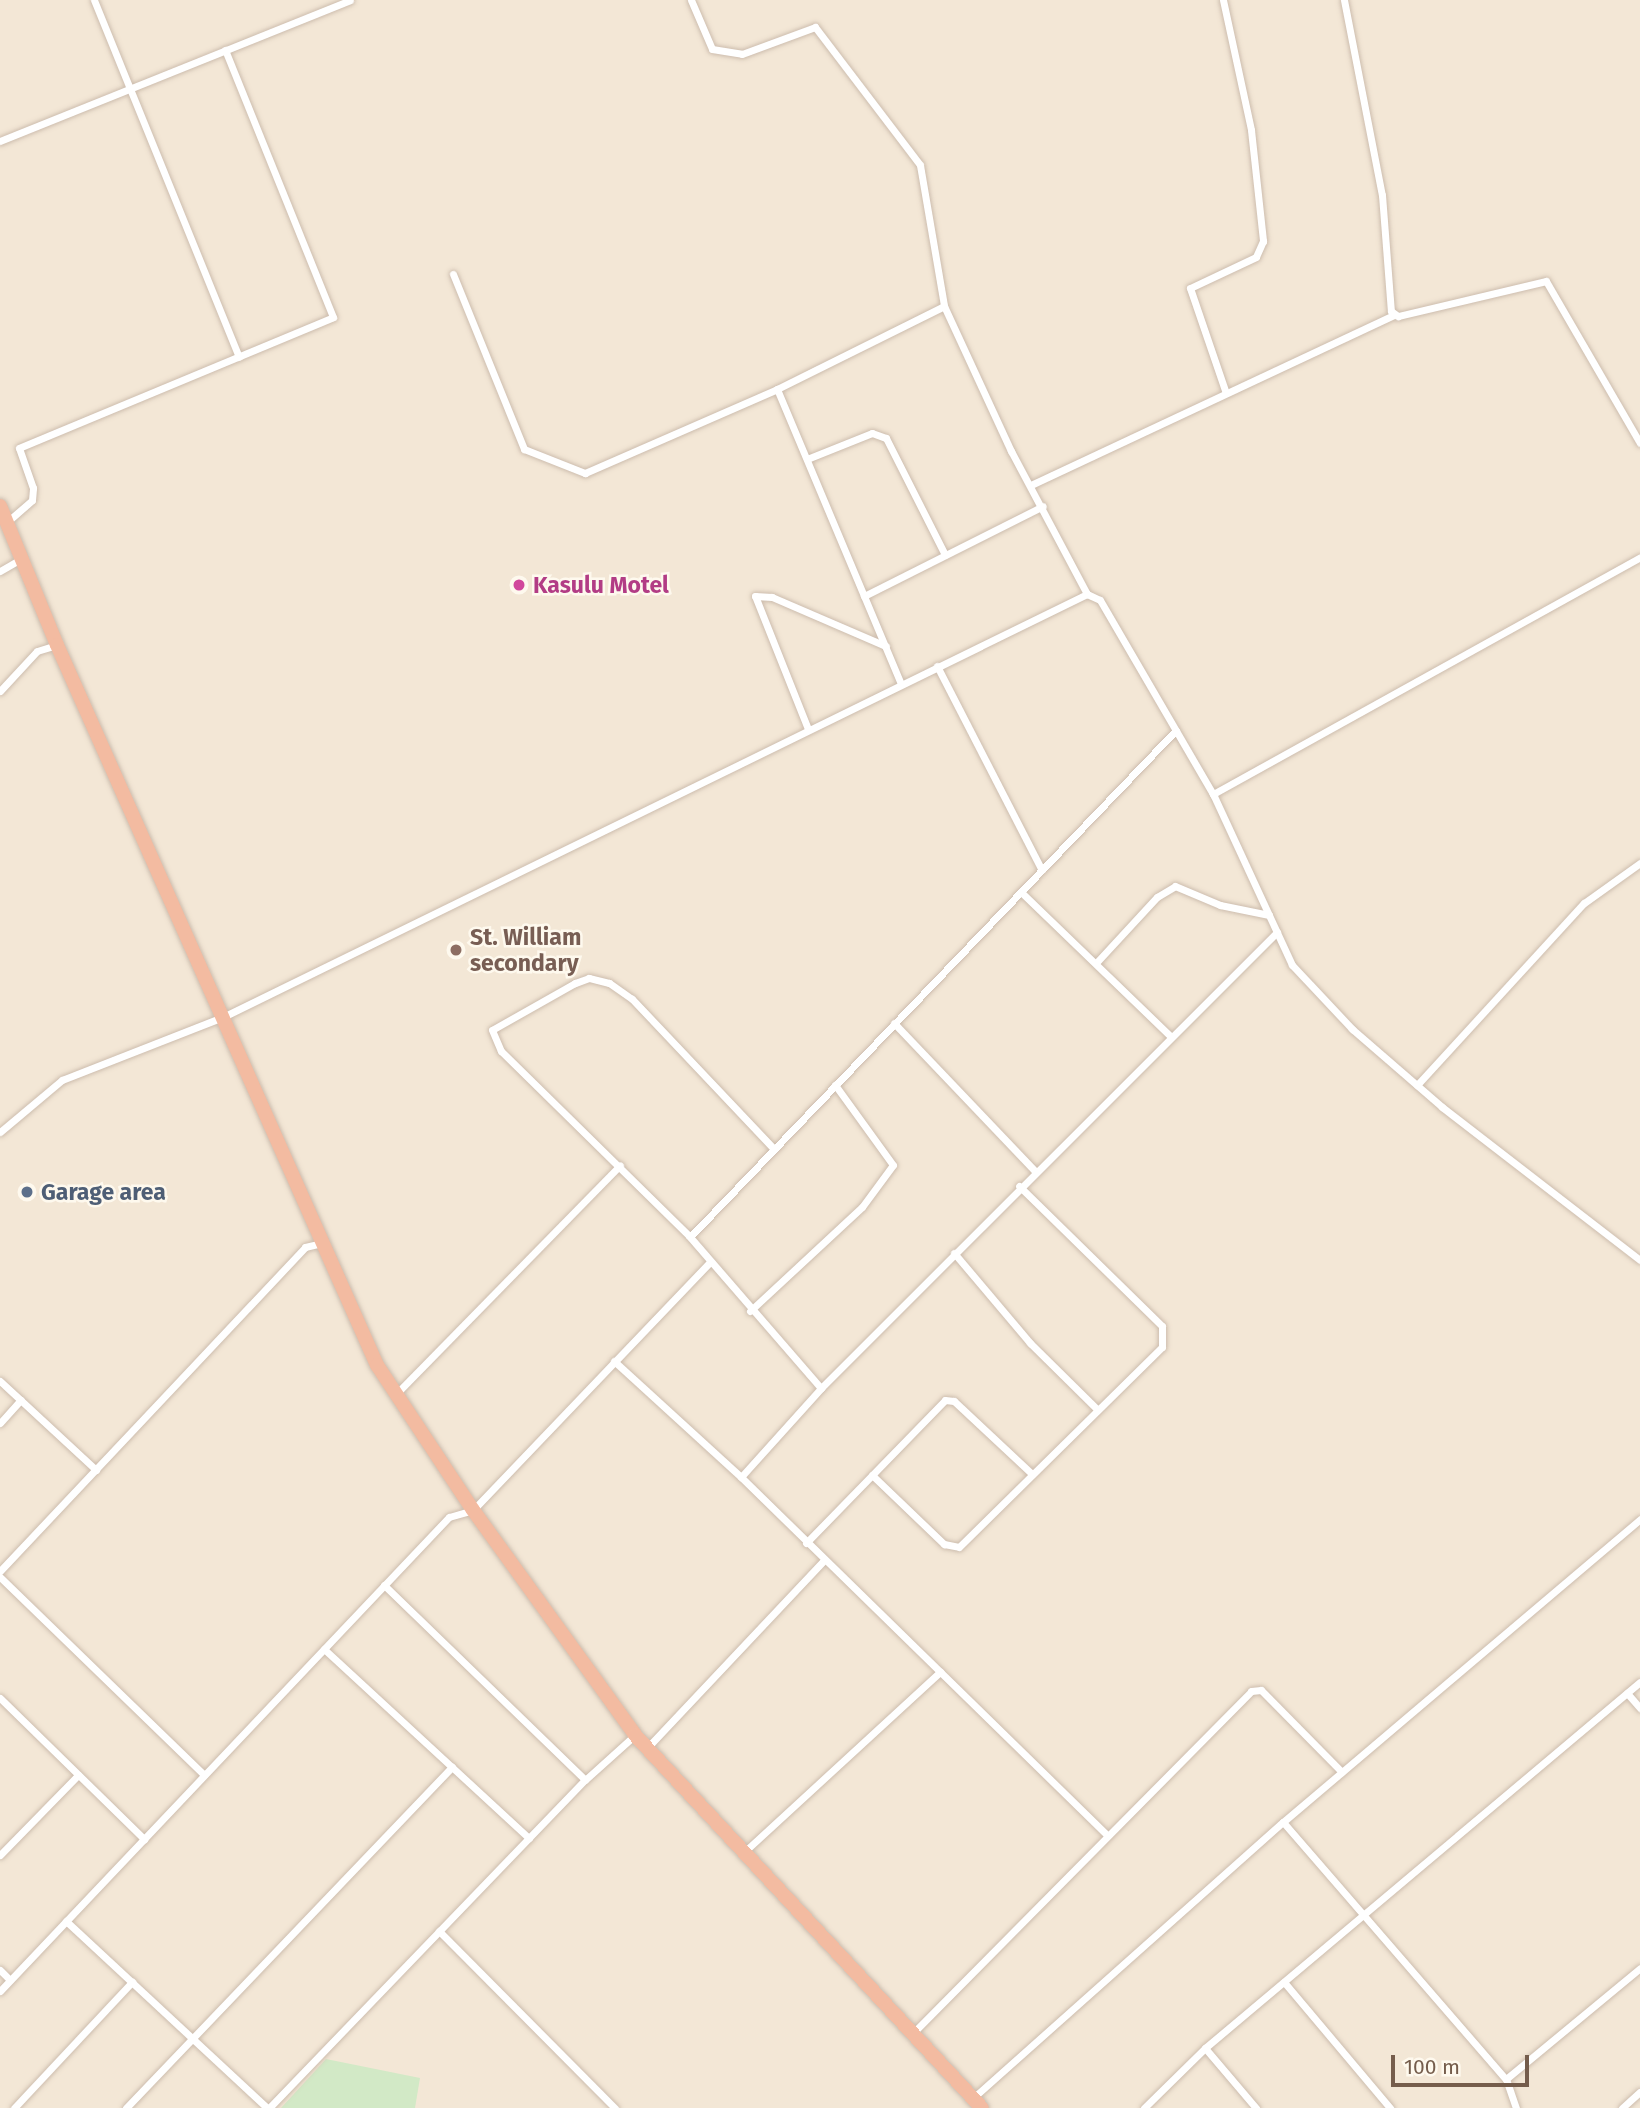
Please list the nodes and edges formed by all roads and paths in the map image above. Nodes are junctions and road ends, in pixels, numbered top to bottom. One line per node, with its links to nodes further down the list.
1 (94, 0): 7 (street)
2 (350, 0): 6 (street)
3 (691, 0): 10 (street)
4 (1223, 0): 14 (street)
5 (1344, 0): 11 (street)
6 (225, 50): 7 (street); 12 (street)
7 (128, 90): 8 (street); 12 (street)
8 (0, 141)
9 (453, 274): 13 (street)
10 (944, 306): 13 (street); 17 (street)
11 (1394, 315): 14 (street); 15 (street)
12 (239, 357): 20 (street)
13 (777, 389): 16 (street)
14 (1227, 393): 17 (street)
15 (1640, 443)
16 (807, 459): 21 (street); 26 (street)
17 (1033, 484): 19 (street)
18 (0, 506): 20 (highway)
19 (1043, 506): 21 (street); 25 (street)
20 (7, 523): 23 (highway)
21 (945, 555): 26 (street)
22 (1640, 557): 34 (street)
23 (21, 559): 24 (street); 27 (highway)
24 (0, 571)
25 (1087, 594): 29 (street); 33 (street)
26 (864, 596): 28 (street)
27 (57, 645): 31 (street); 41 (highway)
28 (886, 646): 30 (street); 32 (street)
29 (937, 666): 30 (street); 36 (street)
30 (901, 684): 32 (street)
31 (0, 691)
32 (808, 729): 41 (street)
33 (1176, 730): 34 (street); 36 (street)
34 (1213, 794): 38 (street)
35 (1640, 863): 45 (street)
36 (1042, 870): 37 (street)
37 (1021, 891): 40 (street); 42 (street)
38 (1269, 915): 39 (street); 40 (street)
39 (1277, 932): 43 (street); 45 (street)
40 (1096, 963): 43 (street)
41 (225, 1016): 46 (street); 52 (highway)
42 (894, 1023): 44 (street); 49 (street)
43 (1169, 1035): 49 (street)
44 (835, 1085): 47 (street); 56 (street)
45 (1417, 1085): 54 (street)
46 (0, 1132)
47 (774, 1149): 48 (street); 51 (street)
48 (620, 1165): 51 (street); 60 (street)
49 (1035, 1171): 50 (street)
50 (1019, 1186): 53 (street); 62 (street)
51 (690, 1237): 55 (street)
52 (321, 1242): 60 (highway); 64 (street)
53 (954, 1253): 59 (street); 62 (street)
54 (1640, 1260)
55 (710, 1262): 56 (street); 57 (street)
56 (750, 1311): 59 (street)
57 (614, 1361): 67 (street); 68 (street)
58 (0, 1381): 61 (street)
59 (821, 1388): 67 (street)
60 (396, 1394): 68 (highway)
61 (21, 1400): 63 (street); 64 (street)
62 (1098, 1410): 65 (street)
63 (0, 1423)
64 (96, 1470): 72 (street)
65 (1032, 1474): 66 (street); 66 (street)
66 (872, 1475): 70 (street)
67 (741, 1477): 70 (street)
68 (472, 1510): 74 (street); 81 (highway)
69 (1640, 1519): 84 (street)
70 (806, 1543): 71 (street)
71 (824, 1560): 76 (street); 82 (street)
72 (0, 1571)
73 (0, 1577): 86 (street)
74 (384, 1586): 75 (street); 87 (street)
75 (324, 1648): 83 (street); 86 (street)
76 (940, 1672): 89 (street); 92 (street)
77 (1640, 1682): 78 (street)
78 (1627, 1693): 80 (street); 94 (street)
79 (0, 1699): 85 (street)
80 (1640, 1708)
81 (635, 1735): 82 (highway); 87 (street)
82 (646, 1748): 92 (highway)
83 (452, 1767): 90 (street); 104 (street)
84 (1342, 1772): 88 (street); 89 (street)
85 (78, 1775): 91 (street); 93 (street)
86 (204, 1775): 91 (street)
87 (585, 1780): 90 (street)
88 (1283, 1822): 94 (street); 108 (street)
89 (1106, 1834): 103 (street)
90 (529, 1838): 96 (street)
91 (144, 1839): 95 (street)
92 (743, 1853): 103 (highway)
93 (0, 1855)
94 (1365, 1917): 101 (street); 106 (street)
95 (66, 1921): 99 (street); 100 (street)
96 (439, 1931): 111 (street); 112 (street)
97 (1640, 1968): 106 (street)
98 (0, 1970): 99 (street)
99 (10, 1980): 102 (street)
100 (132, 1982): 104 (street); 109 (street)
101 (1284, 1982): 105 (street); 115 (street)
102 (0, 1991)
103 (912, 2034): 108 (highway)
104 (192, 2038): 110 (street); 111 (street)
105 (1205, 2048): 113 (street); 114 (street)
106 (1506, 2079): 116 (street)
107 (1640, 2092): 117 (street)
108 (977, 2103)
109 (13, 2108)
110 (126, 2108)
111 (268, 2108)
112 (615, 2108)
113 (1144, 2108)
114 (1256, 2108)
115 (1390, 2108)
116 (1516, 2108)
117 (1622, 2108)

